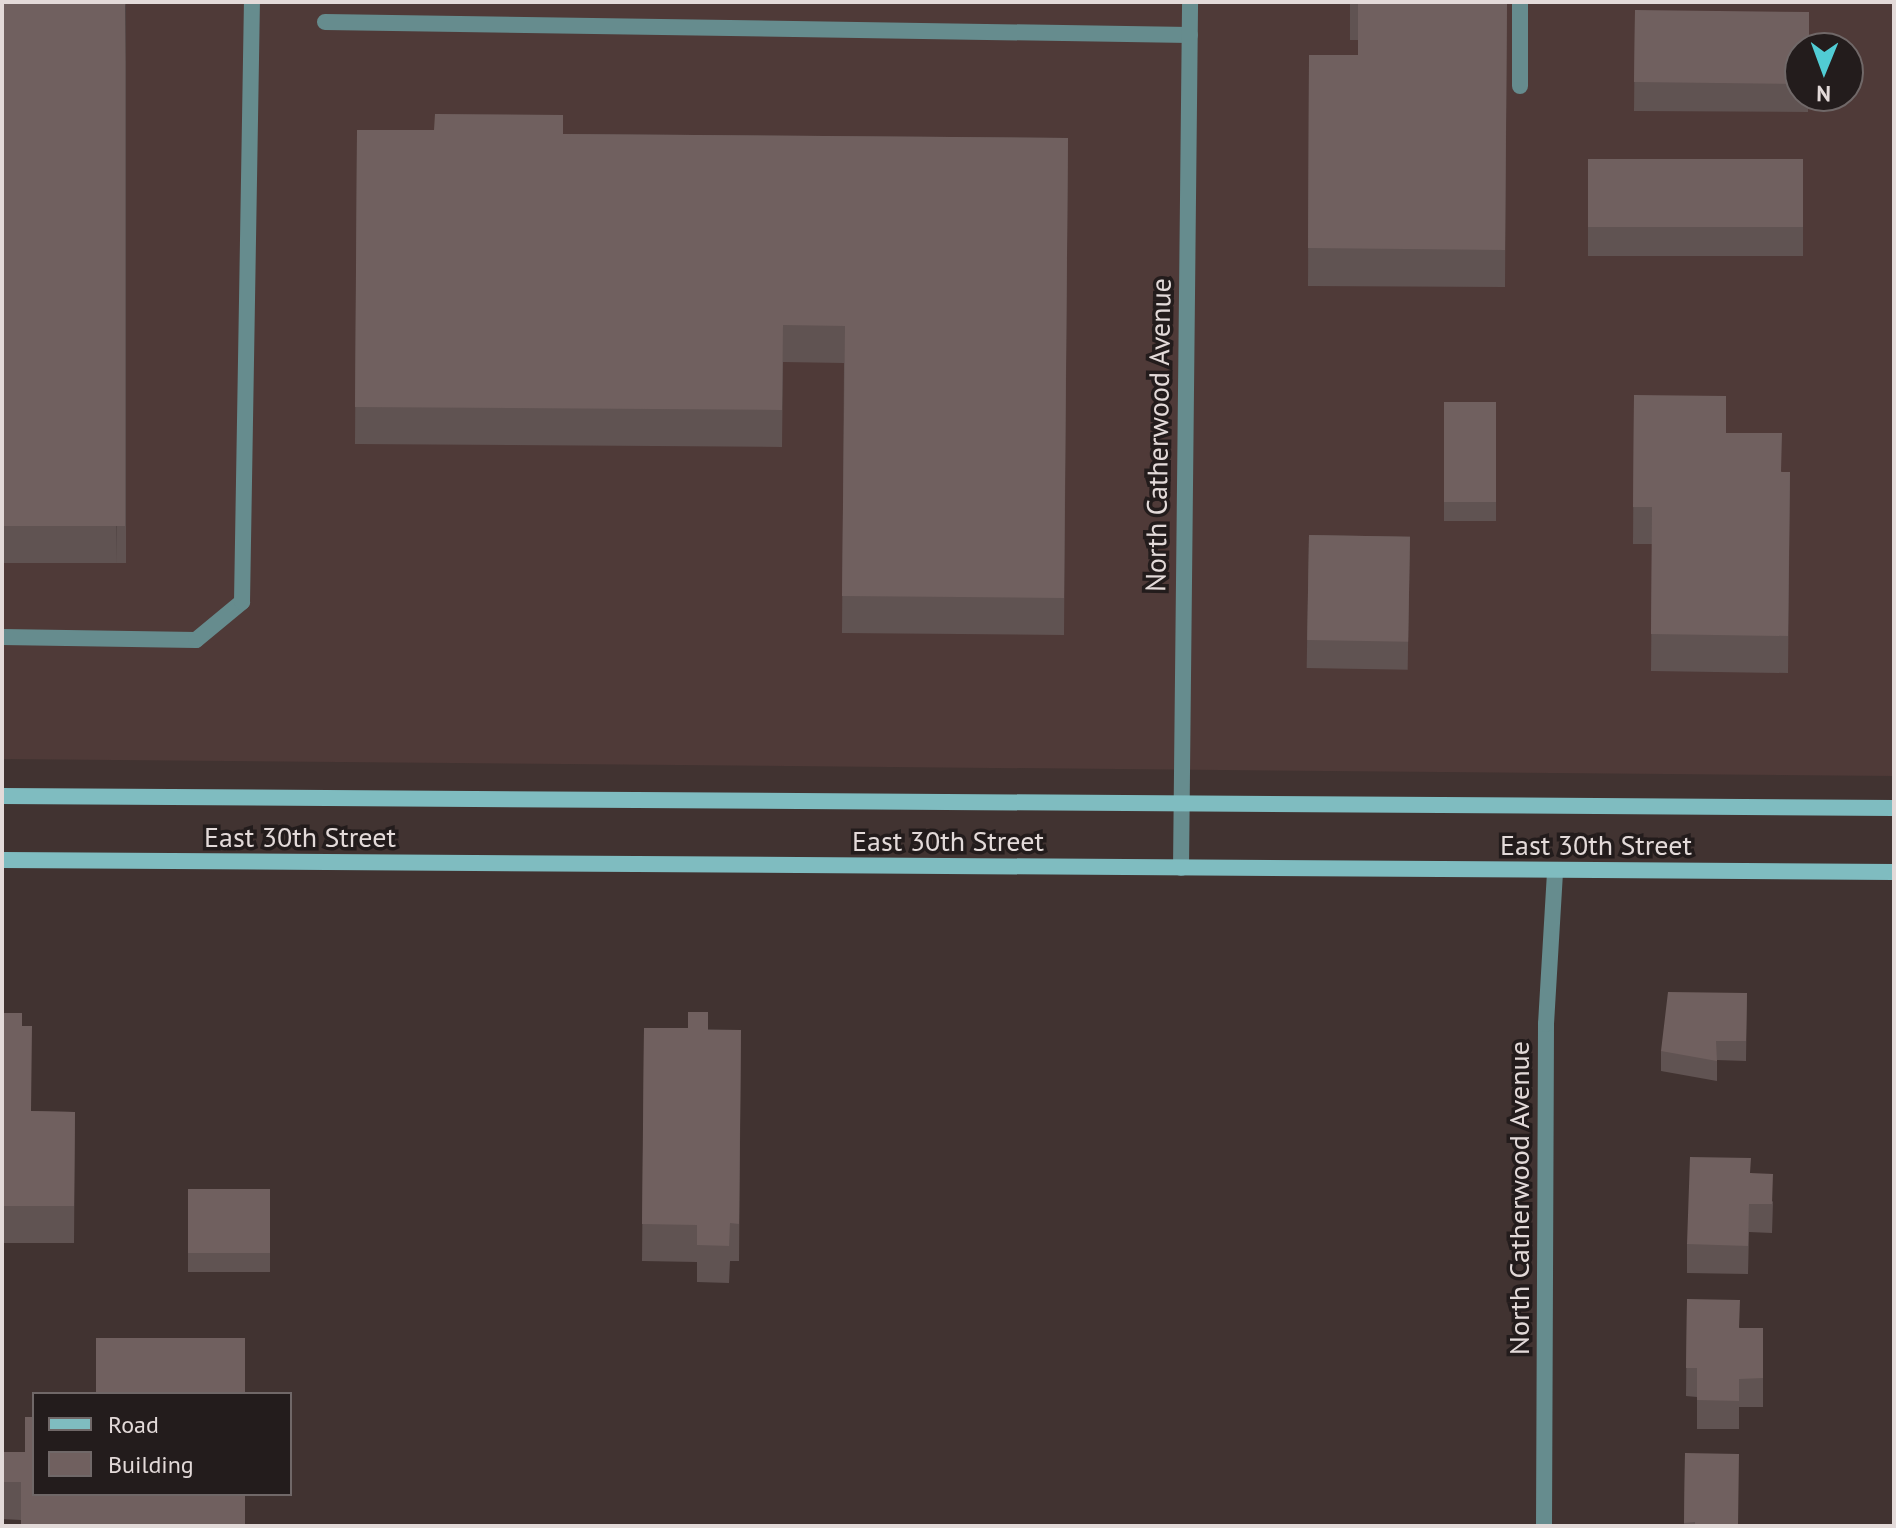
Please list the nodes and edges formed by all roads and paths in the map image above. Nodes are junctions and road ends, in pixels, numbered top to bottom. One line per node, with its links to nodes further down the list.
1 (252, 2): 7 (street)
2 (1190, 2): 5 (street, North Catherwood Avenue)
3 (1520, 2): 6 (street)
4 (325, 22): 5 (street)
5 (1190, 35): 9 (street, North Catherwood Avenue)
6 (1520, 86)
7 (2, 637)
8 (2, 796): 9 (main road, East 30th Street)
9 (1179, 804): 10 (main road, East 30th Street); 12 (street, North Catherwood Avenue)
10 (1894, 808)
11 (2, 860): 12 (main road, East 30th Street)
12 (1181, 868): 13 (main road, East 30th Street)
13 (1555, 871): 14 (main road, East 30th Street); 15 (street, North Catherwood Avenue)
14 (1894, 872)
15 (1544, 1526)

